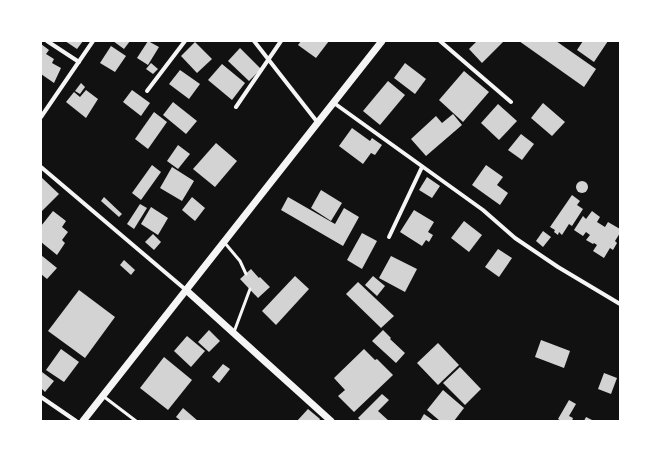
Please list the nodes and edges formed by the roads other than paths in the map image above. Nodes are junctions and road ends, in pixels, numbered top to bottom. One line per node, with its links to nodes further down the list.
1 (47, 41): 9 (street)
2 (93, 41): 9 (street)
3 (185, 41): 10 (street)
4 (254, 41): 8 (street)
5 (281, 41): 8 (street)
6 (382, 41): 12 (street)
7 (440, 41): 11 (street)
8 (268, 60): 13 (street); 15 (street)
9 (79, 62): 14 (street)
10 (147, 92)
11 (511, 102)
12 (334, 103): 15 (street); 16 (street)
13 (236, 107)
14 (41, 117)
15 (318, 123): 19 (street)
16 (422, 166): 18 (street); 23 (street)
17 (41, 167): 22 (street)
18 (389, 237)
19 (224, 242): 20 (lane); 22 (street)
20 (246, 274)
21 (250, 289): 24 (lane)
22 (186, 290): 24 (street); 25 (street)
23 (620, 304)
24 (234, 334): 30 (street)
25 (103, 396): 28 (street); 29 (lane)
26 (41, 397): 27 (street)
27 (76, 421)
28 (83, 421)
29 (136, 421)
30 (331, 421)

